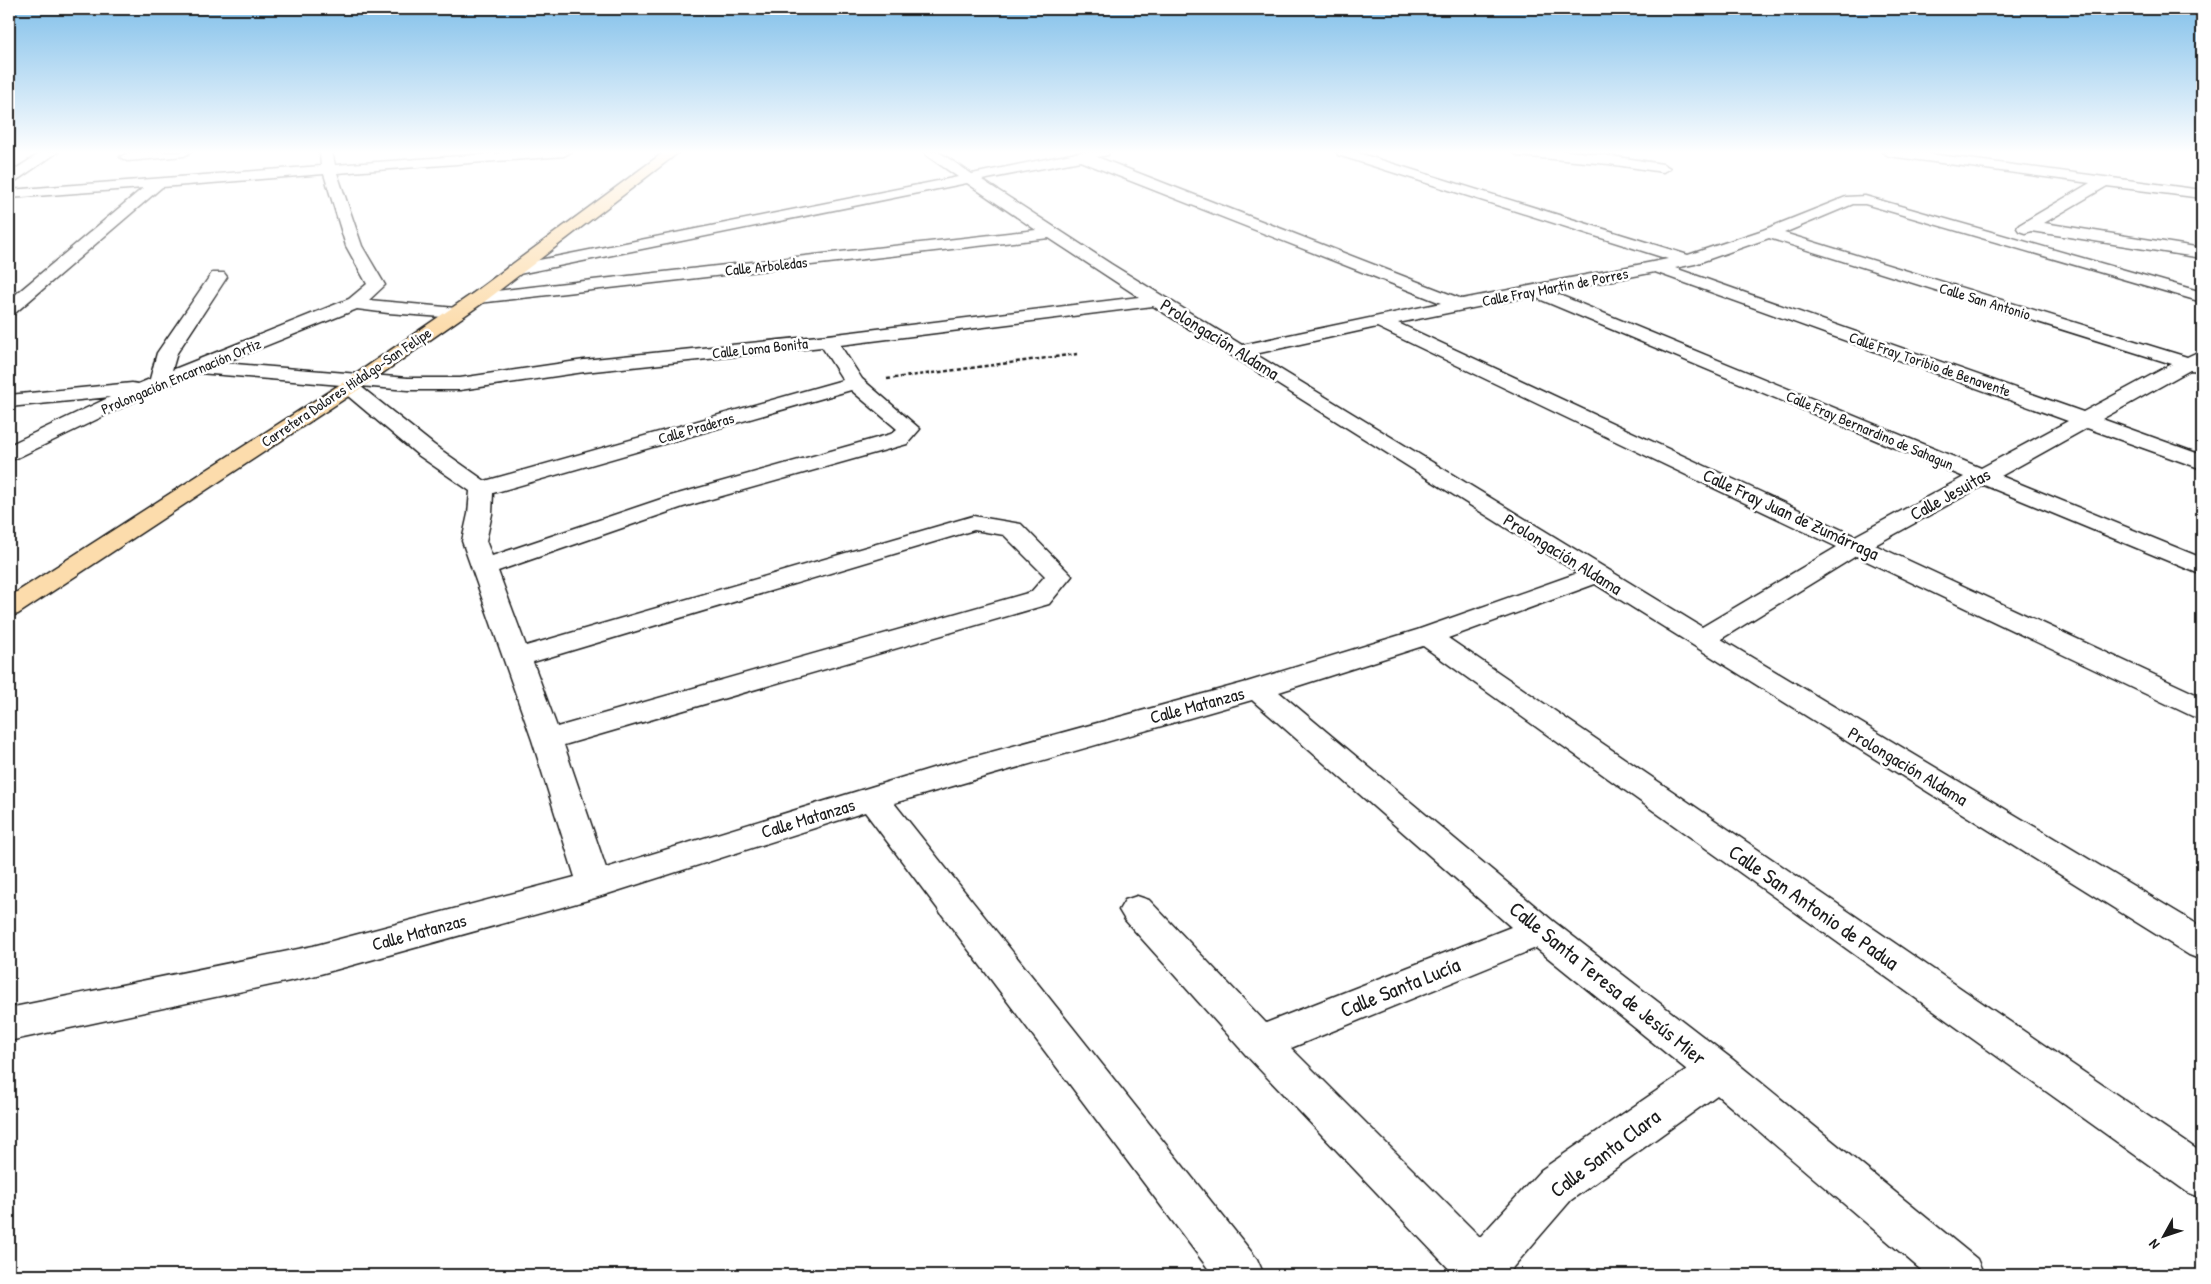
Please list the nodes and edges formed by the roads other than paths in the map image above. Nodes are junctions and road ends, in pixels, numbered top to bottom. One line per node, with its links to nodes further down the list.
1 (124, 212): 26 (street)
2 (343, 212): 24 (street)
3 (592, 212): 18 (main road, Carretera Dolores Hidalgo-San Felipe)
4 (801, 212): 18 (street)
5 (1021, 212): 12 (street, Prolongación Aldama)
6 (1224, 212): 25 (street)
7 (1535, 212): 16 (street)
8 (1821, 212): 13 (street, Calle Fray Martín de Porres)
9 (1907, 212): 14 (street, Calle Fray Martín de Porres)
10 (2054, 212): 11 (street)
11 (2031, 226): 14 (street); 15 (street)
12 (1053, 233): 22 (street, Calle Arboledas); 23 (street, Prolongación Aldama)
13 (1769, 233): 16 (street, Calle Fray Martín de Porres); 31 (street, Calle San Antonio)
14 (2001, 239): 21 (street)
15 (2202, 253)
16 (1689, 260): 17 (street, Calle Fray Martín de Porres)
17 (1658, 267): 20 (street, Calle Fray Martín de Porres); 37 (street, Calle Fray Toribio de Benavente)
18 (514, 270): 22 (main road, Carretera Dolores Hidalgo-San Felipe)
19 (218, 277): 34 (street)
20 (1537, 292): 25 (street, Calle Fray Martín de Porres); 40 (street, Calle Fray Bernardino de Sahagun)
21 (2202, 297)
22 (478, 298): 27 (main road, Carretera Dolores Hidalgo-San Felipe)
23 (1159, 300): 29 (street, Calle Loma Bonita); 30 (street, Prolongación Aldama)
24 (355, 303): 27 (street); 32 (street, Prolongación Encarnación Ortiz)
25 (1461, 305): 28 (street, Calle Fray Martín de Porres)
26 (9, 309)
27 (456, 313): 35 (main road, Carretera Dolores Hidalgo-San Felipe)
28 (1379, 321): 30 (street, Calle Fray Martín de Porres); 42 (street, Calle Fray Juan de Zumárraga)
29 (828, 341): 33 (street); 35 (street, Calle Loma Bonita)
30 (1238, 352): 45 (street, Prolongación Aldama)
31 (2197, 362): 37 (street, Calle Jesuitas)
32 (197, 367): 34 (street, Prolongación Encarnación Ortiz); 35 (street, Calle Loma Bonita)
33 (855, 383): 41 (street, Calle Praderas); 43 (street)
34 (155, 384): 36 (street); 38 (street, Prolongación Encarnación Ortiz)
35 (355, 384): 41 (street); 46 (main road, Carretera Dolores Hidalgo-San Felipe)
36 (9, 401)
37 (2088, 420): 39 (street, Calle Fray Toribio de Benavente); 40 (street, Calle Jesuitas)
38 (9, 453)
39 (2202, 462)
40 (1982, 476): 42 (street, Calle Jesuitas); 44 (street, Calle Fray Bernardino de Sahagun)
41 (482, 489): 43 (street)
42 (1857, 545): 48 (street, Calle Jesuitas); 51 (street, Calle Fray Juan de Zumárraga)
43 (484, 567): 49 (street)
44 (2202, 568)
45 (1597, 575): 47 (street, Calle Matanzas); 48 (street, Prolongación Aldama)
46 (9, 608)
47 (1427, 636): 50 (street, Calle Matanzas); 61 (street, Calle San Antonio de Padua)
48 (1701, 639): 57 (street, Prolongación Aldama)
49 (517, 658): 52 (street); 52 (street)
50 (1257, 689): 53 (street, Calle Matanzas); 56 (street, Calle Santa Teresa de Jesús Mier)
51 (2202, 709)
52 (547, 740): 54 (street)
53 (872, 798): 54 (street, Calle Matanzas); 63 (street)
54 (595, 885): 58 (street, Calle Matanzas)
55 (1137, 910): 59 (street)
56 (1540, 931): 59 (street, Calle Santa Lucía); 60 (street, Calle Santa Teresa de Jesús Mier)
57 (2202, 945)
58 (9, 1026)
59 (1260, 1043): 62 (street)
60 (1718, 1071): 62 (street, Calle Santa Clara); 64 (street, Calle Santa Teresa de Jesús Mier)
61 (2202, 1178)
62 (1484, 1272)
63 (1241, 1275)
64 (1961, 1275)

